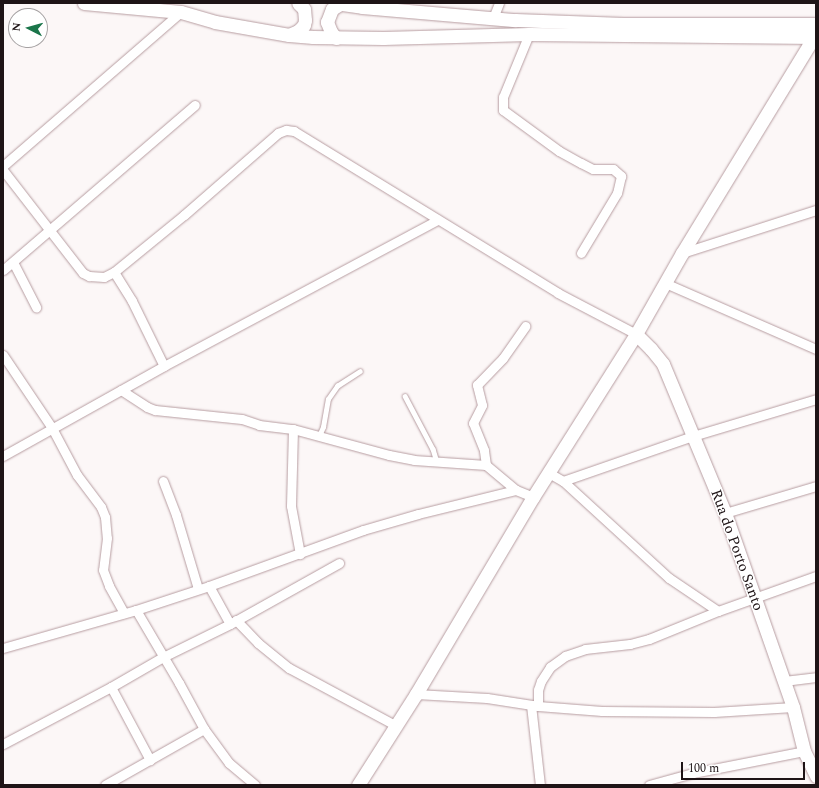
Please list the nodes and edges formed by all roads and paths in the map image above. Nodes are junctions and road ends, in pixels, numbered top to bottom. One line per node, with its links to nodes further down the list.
1 (84, 3): 7 (street)
2 (298, 3): 11 (street)
3 (338, 3): 5 (street); 12 (street)
4 (499, 3): 8 (street)
5 (362, 5): 6 (street)
6 (409, 7): 8 (street)
7 (181, 12): 11 (street); 15 (street)
8 (493, 18): 9 (street)
9 (816, 24)
10 (528, 34): 12 (street); 13 (street); 20 (street)
11 (289, 35): 12 (street)
12 (336, 38)
13 (813, 44): 21 (street)
14 (196, 105): 19 (street)
15 (3, 166)
16 (3, 170): 19 (street)
17 (816, 210): 21 (street)
18 (437, 220): 24 (street); 28 (street); 31 (street)
19 (51, 230): 22 (street); 24 (street)
20 (581, 253)
21 (682, 253): 25 (street)
22 (13, 262): 23 (street); 26 (street)
23 (3, 270)
24 (114, 272): 31 (street)
25 (665, 283): 28 (street); 29 (street)
26 (36, 307)
27 (525, 326): 42 (street)
28 (636, 334): 39 (street, Rua do Porto Santo); 43 (street)
29 (816, 349)
30 (3, 355): 36 (street)
31 (164, 366): 33 (street)
32 (360, 371): 38 (lane)
33 (121, 390): 36 (street); 37 (street)
34 (405, 396): 41 (lane)
35 (816, 399): 39 (street)
36 (52, 428): 40 (street); 58 (street)
37 (293, 429): 38 (street); 50 (street)
38 (318, 436): 41 (street)
39 (693, 436): 45 (street); 49 (street, Rua do Porto Santo)
40 (3, 456)
41 (437, 462): 42 (street)
42 (486, 465): 47 (street)
43 (549, 473): 45 (street); 48 (street)
44 (163, 481): 54 (street)
45 (563, 481): 57 (street)
46 (816, 486): 49 (street)
47 (516, 490): 48 (street); 50 (street)
48 (533, 497): 65 (street)
49 (724, 513): 55 (street, Rua do Porto Santo)
50 (300, 554): 53 (street)
51 (339, 563): 59 (street)
52 (816, 576): 55 (street)
53 (209, 586): 54 (street); 59 (street)
54 (198, 589): 56 (street)
55 (755, 598): 57 (street); 63 (street, Rua do Porto Santo)
56 (136, 610): 58 (street); 61 (street)
57 (718, 611): 66 (street)
58 (124, 613): 60 (street)
59 (233, 622): 61 (street); 68 (street)
60 (3, 648)
61 (163, 656): 64 (street); 69 (street)
62 (816, 677): 63 (street)
63 (784, 681): 67 (street, Rua do Porto Santo)
64 (111, 687): 70 (street); 72 (street)
65 (416, 694): 66 (street); 68 (street)
66 (534, 705): 67 (street); 77 (street)
67 (793, 707): 71 (street, Rua do Porto Santo)
68 (395, 725): 76 (street)
69 (204, 729): 72 (street); 75 (street)
70 (3, 744)
71 (804, 751): 73 (street, Rua do Porto Santo); 78 (street)
72 (150, 760): 74 (street)
73 (815, 770)
74 (105, 785)
75 (255, 785)
76 (358, 785)
77 (540, 785)
78 (649, 785)

